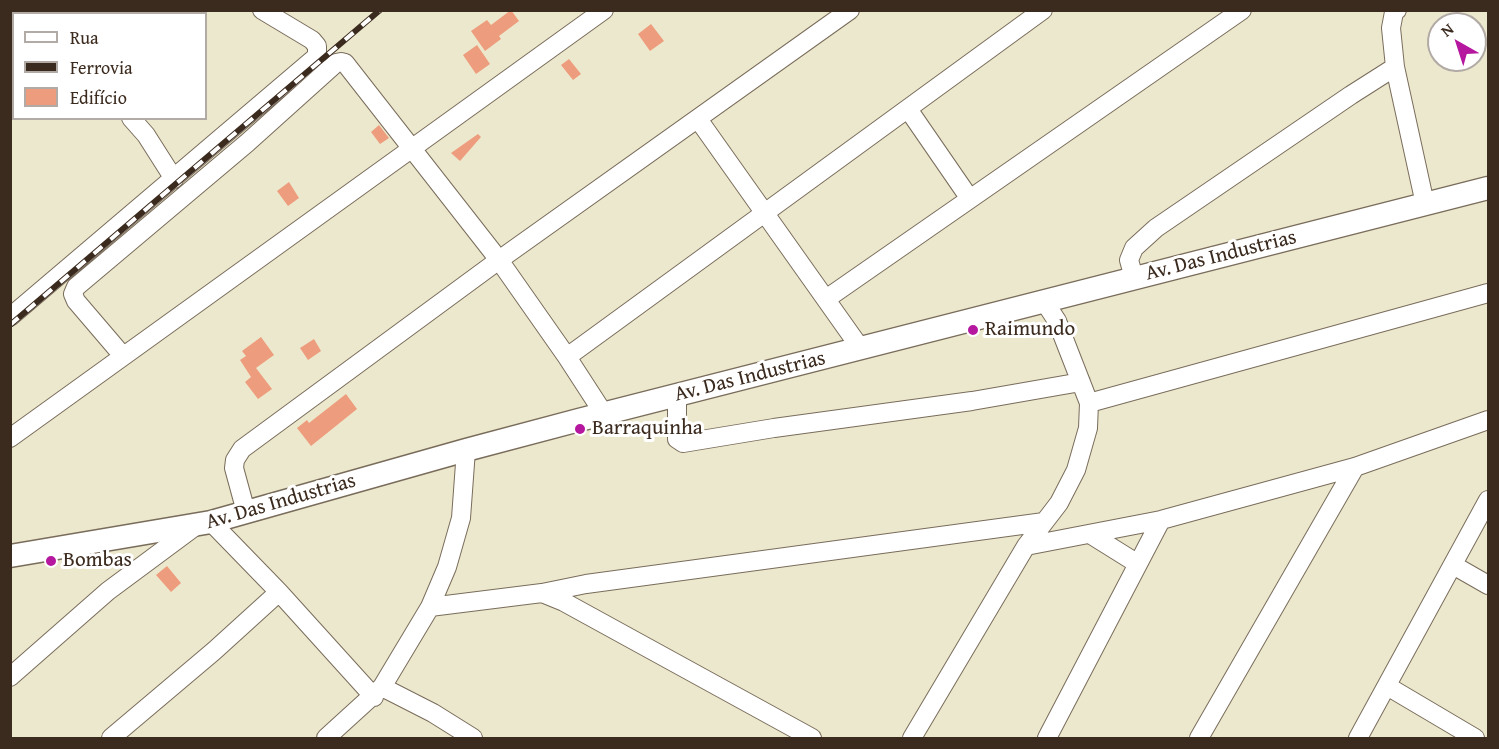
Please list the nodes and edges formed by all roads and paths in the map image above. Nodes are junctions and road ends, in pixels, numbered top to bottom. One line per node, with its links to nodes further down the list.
1 (262, 10): 12 (street)
2 (604, 10): 11 (street)
3 (849, 10): 9 (street)
4 (1043, 10): 8 (street)
5 (1242, 10): 14 (street)
6 (1397, 10): 7 (street)
7 (1395, 67): 15 (street); 18 (street)
8 (908, 110): 14 (street); 16 (street)
9 (698, 119): 16 (street); 17 (street)
10 (133, 120): 12 (street)
11 (411, 148): 17 (street); 24 (street); 24 (street)
12 (174, 179): 22 (street)
13 (1488, 188): 15 (main road, Av. Das Industrias)
14 (970, 199): 20 (street)
15 (1425, 204): 18 (main road, Av. Das Industrias)
16 (765, 214): 20 (street); 25 (street)
17 (499, 261): 25 (street); 35 (street)
18 (1134, 278): 21 (main road, Av. Das Industrias)
19 (1488, 293): 28 (street)
20 (826, 298): 23 (street)
21 (1044, 301): 23 (main road, Av. Das Industrias); 26 (street)
22 (10, 317)
23 (861, 350): 27 (main road, Av. Das Industrias)
24 (123, 357): 31 (street)
25 (567, 357): 29 (street)
26 (1082, 382): 27 (street); 28 (street)
27 (677, 396): 29 (main road, Av. Das Industrias)
28 (1089, 404): 37 (street)
29 (604, 414): 32 (main road, Av. Das Industrias)
30 (1488, 420): 33 (street)
31 (10, 438)
32 (466, 450): 35 (main road, Av. Das Industrias); 49 (street)
33 (1355, 466): 36 (street); 59 (street)
34 (1488, 500): 45 (street)
35 (246, 512): 38 (main road, Av. Das Industrias)
36 (1161, 520): 39 (street); 44 (street)
37 (1044, 522): 40 (street); 48 (street)
38 (204, 524): 41 (main road, Av. Das Industrias); 47 (street); 50 (street)
39 (1090, 534): 40 (street); 44 (street)
40 (1026, 546): 57 (street)
41 (33, 553): 42 (main road, Av. Das Industrias); 43 (street)
42 (10, 556)
43 (10, 564)
44 (1138, 564): 58 (street)
45 (1454, 565): 46 (street); 51 (street)
46 (1488, 585)
47 (279, 592): 52 (street); 53 (street)
48 (542, 593): 49 (street); 56 (street)
49 (430, 607): 52 (street)
50 (10, 677)
51 (1387, 686): 60 (street); 61 (street)
52 (378, 692): 54 (street); 55 (street)
53 (111, 738)
54 (326, 738)
55 (473, 738)
56 (812, 738)
57 (912, 738)
58 (1047, 738)
59 (1199, 738)
60 (1358, 738)
61 (1475, 738)

